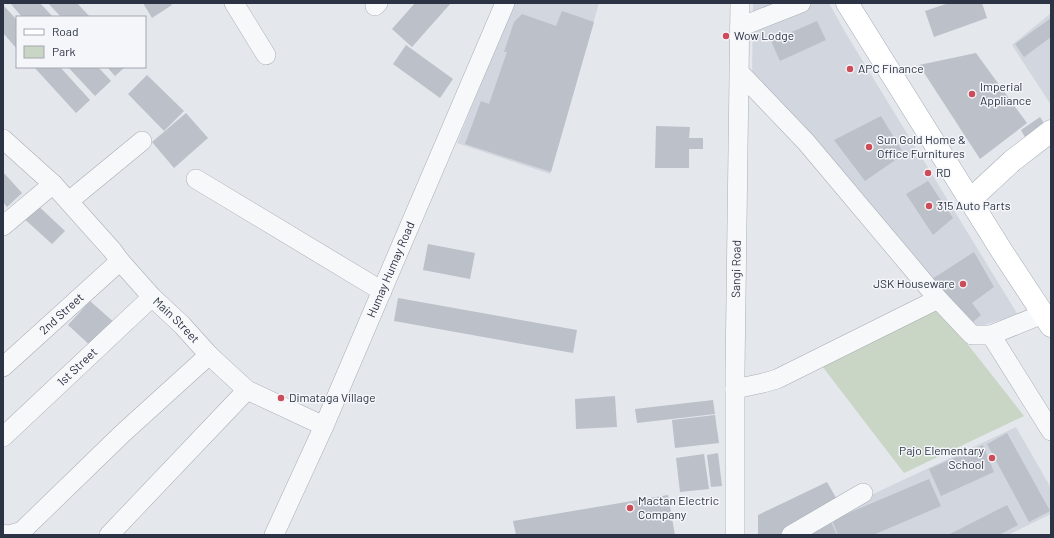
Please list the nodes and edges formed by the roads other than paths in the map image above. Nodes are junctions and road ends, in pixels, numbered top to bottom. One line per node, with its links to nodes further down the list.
1 (234, 3): 8 (street)
2 (740, 3): 7 (street, Sangi Road)
3 (801, 3): 6 (street)
4 (847, 3): 15 (main road)
5 (502, 4): 19 (street, Humay Humay Road)
6 (761, 11): 7 (street)
7 (740, 27): 9 (street, Sangi Road)
8 (266, 55)
9 (740, 73): 21 (street); 26 (street, Sangi Road)
10 (1051, 131): 15 (main road)
11 (3, 138): 14 (street, Main Street)
12 (142, 141): 16 (street)
13 (196, 179): 19 (street)
14 (53, 184): 16 (street, Main Street); 17 (street)
15 (970, 200): 22 (main road)
16 (69, 201): 18 (street, Main Street)
17 (3, 226)
18 (120, 261): 20 (street, Main Street); 25 (street, 2nd Street)
19 (382, 291): 28 (street, Humay Humay Road)
20 (152, 297): 24 (street, Main Street); 30 (street, 1st Street)
21 (938, 298): 23 (street); 26 (street)
22 (1047, 320): 23 (street)
23 (991, 335): 29 (street)
24 (209, 355): 27 (street, Main Street); 32 (street)
25 (3, 367)
26 (735, 389): 35 (street, Sangi Road)
27 (247, 390): 28 (street, Main Street); 33 (street)
28 (324, 426): 34 (street, Humay Humay Road)
29 (1051, 431)
30 (3, 437)
31 (863, 493): 36 (street)
32 (3, 534)
33 (109, 535)
34 (274, 535)
35 (735, 535)
36 (791, 535)

